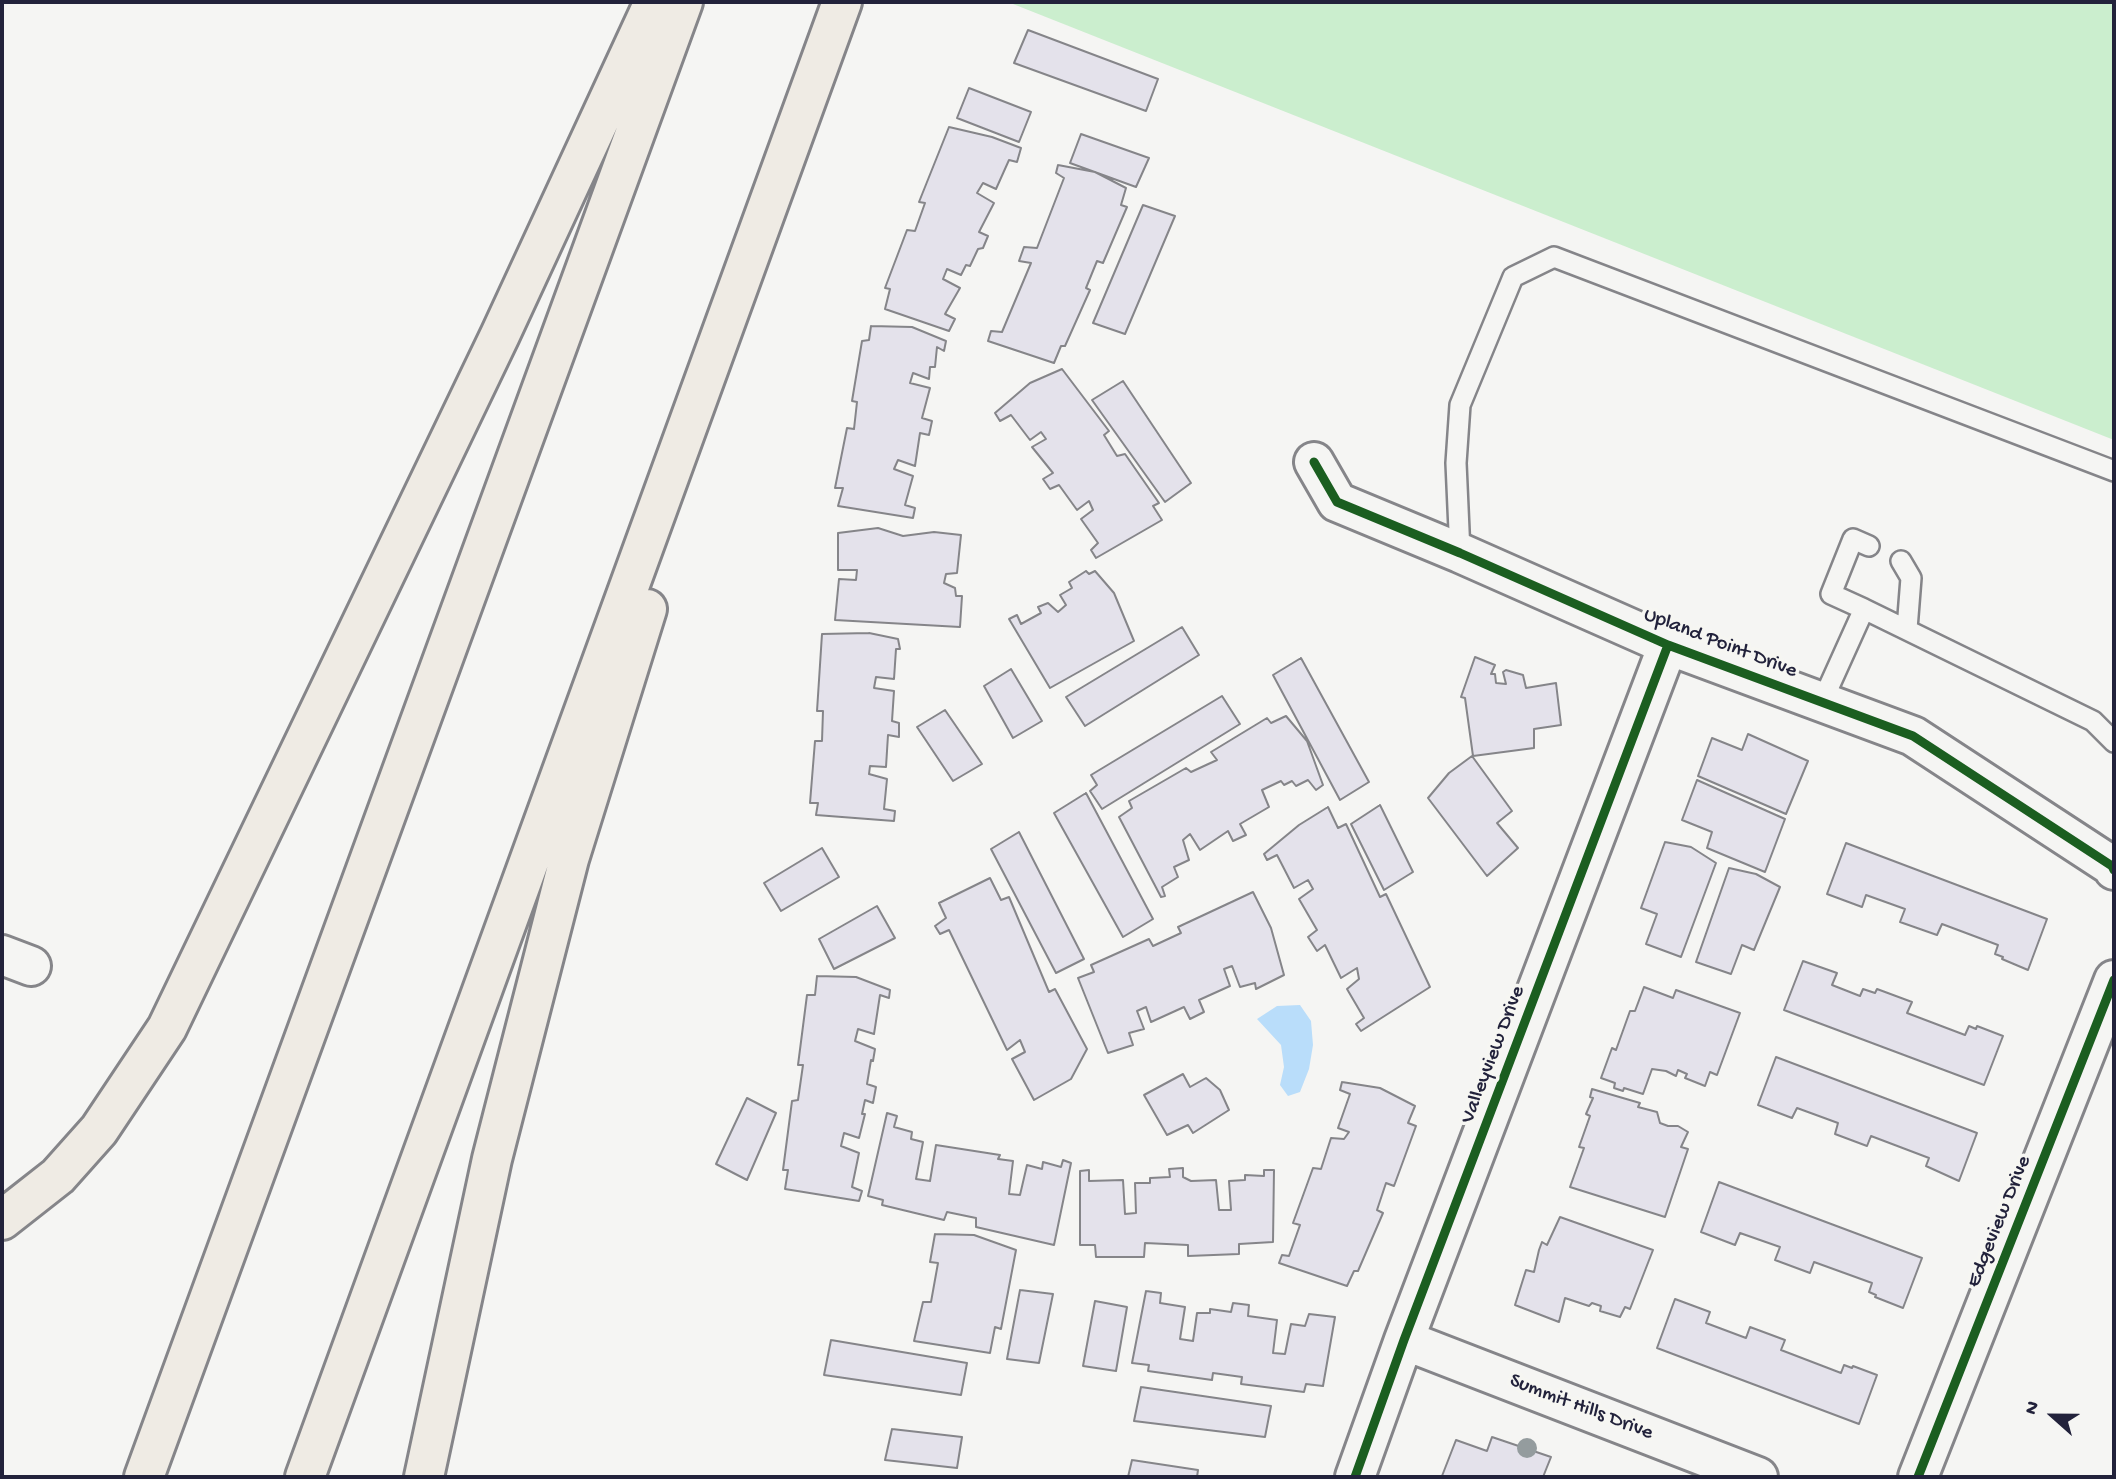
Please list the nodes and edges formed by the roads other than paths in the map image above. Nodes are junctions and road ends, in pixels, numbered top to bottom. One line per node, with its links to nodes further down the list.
1 (654, 2): 17 (highway)
2 (683, 2): 19 (highway)
3 (842, 2): 4 (highway)
4 (810, 90): 20 (highway); 21 (highway)
5 (1314, 462): 8 (street, Upland Point Drive)
6 (2114, 471): 8 (lane)
7 (1869, 546): 10 (lane)
8 (1460, 553): 12 (street, Upland Point Drive)
9 (1901, 561): 11 (lane)
10 (1864, 609): 11 (lane); 13 (lane)
11 (1907, 629): 14 (lane)
12 (1668, 645): 13 (street, Upland Point Drive); 18 (street, Valleyview Drive)
13 (1822, 702): 15 (street, Upland Point Drive)
14 (2114, 742)
15 (2114, 870)
16 (2114, 980): 24 (street, Edgeview Drive)
17 (2, 1220)
18 (1404, 1340): 22 (street, Valleyview Drive); 23 (street, Summit Hills Drive)
19 (144, 1477)
20 (305, 1477)
21 (424, 1477)
22 (1355, 1477)
23 (1758, 1477)
24 (1917, 1477)

